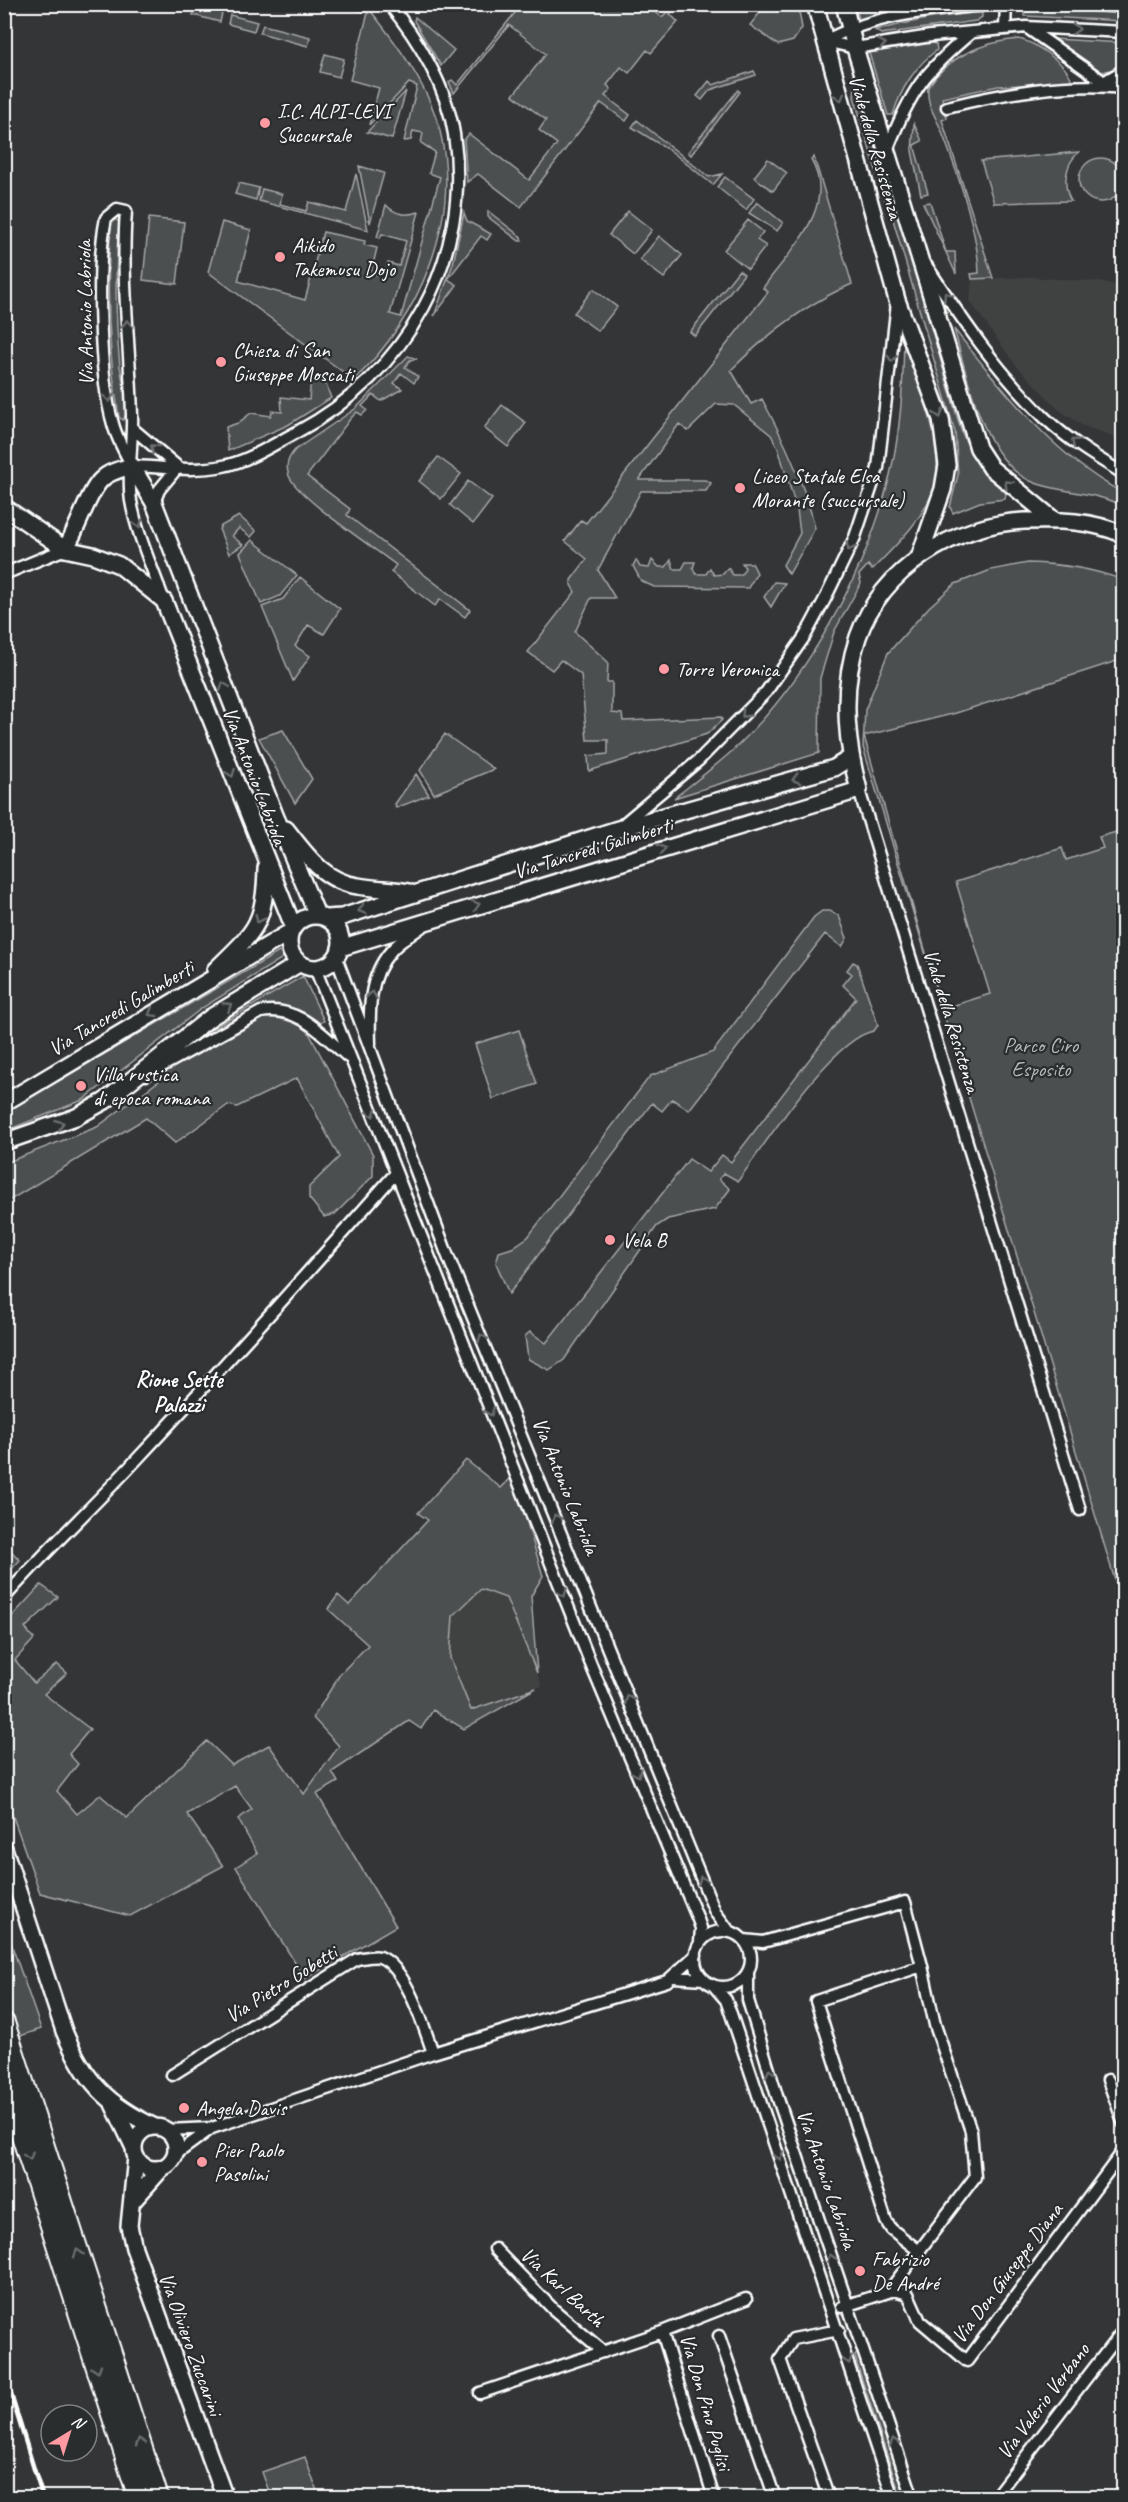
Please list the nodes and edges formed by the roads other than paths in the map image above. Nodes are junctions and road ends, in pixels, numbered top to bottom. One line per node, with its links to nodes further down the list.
1 (389, 4): 26 (street)
2 (815, 4): 15 (main road, Viale della Resistenza)
3 (844, 4): 12 (main road, Viale della Resistenza)
4 (884, 4): 9 (street)
5 (994, 4): 9 (street)
6 (1006, 4): 10 (street)
7 (1100, 4): 8 (street)
8 (1124, 7)
9 (906, 13): 12 (street)
10 (1005, 27): 11 (street); 13 (street)
11 (1026, 27): 14 (street, one-way to 14); 18 (street)
12 (852, 29): 15 (street); 16 (main road, Viale della Resistenza)
13 (972, 32): 16 (street, one-way to 13); 21 (street)
14 (1124, 32)
15 (825, 41): 16 (street); 23 (main road, Viale della Resistenza, one-way to 23)
16 (855, 48): 21 (main road, Viale della Resistenza)
17 (1124, 70): 18 (street)
18 (1104, 86): 19 (street); 20 (street)
19 (1124, 88)
20 (947, 107)
21 (888, 148): 22 (main road, Viale della Resistenza)
22 (922, 260): 27 (street, Viale della Resistenza, one-way to 22); 30 (main road, Viale della Resistenza, one-way to 22)
23 (897, 300): 33 (main road, Viale della Resistenza, one-way to 33); 36 (street, Viale della Resistenza, one-way to 36)
24 (132, 428): 25 (street, Via Antonio Labriola); 25 (street, Via Antonio Labriola, one-way to 25); 26 (street, one-way to 24)
25 (132, 466): 26 (street); 28 (main road, Via Antonio Labriola); 32 (main road); 35 (street, Via Antonio Labriola, one-way to 35)
26 (178, 467): 28 (street)
27 (1124, 474)
28 (154, 503): 39 (main road, Via Antonio Labriola, one-way to 28)
29 (4, 507): 32 (main road)
30 (1054, 520): 31 (main road, Viale della Resistenza); 33 (main road, Viale della Resistenza)
31 (1124, 535)
32 (65, 549): 34 (street); 35 (main road)
33 (919, 558): 37 (main road, Viale della Resistenza)
34 (4, 574)
35 (164, 601): 41 (main road, Via Antonio Labriola, one-way to 41)
36 (783, 670): 40 (street, Via Tancredi Galimberti, one-way to 40)
37 (850, 758): 38 (main road, Viale della Resistenza); 40 (main road, Via Tancredi Galimberti, one-way to 40)
38 (859, 790): 44 (main road, Via Tancredi Galimberti, one-way to 38); 56 (street, Viale della Resistenza)
39 (275, 815): 42 (main road, Via Antonio Labriola); 43 (main road, Via Antonio Labriola)
40 (618, 829): 42 (main road, Via Tancredi Galimberti)
41 (266, 862): 45 (main road, Via Antonio Labriola); 49 (main road, Via Antonio Labriola, one-way to 49)
42 (412, 892): 43 (main road, Via Tancredi Galimberti, one-way to 43)
43 (321, 917): 45 (main road); 46 (main road)
44 (435, 918): 46 (main road, Via Tancredi Galimberti); 50 (street, Via Antonio Labriola, one-way to 44)
45 (292, 929): 47 (main road); 49 (main road, Via Tancredi Galimberti)
46 (338, 953): 48 (main road); 50 (street, Via Antonio Labriola)
47 (300, 963): 48 (main road); 52 (main road, one-way to 47)
48 (315, 968): 51 (street, Via Antonio Labriola)
49 (202, 983): 53 (main road, Via Tancredi Galimberti, one-way to 53)
50 (370, 1053): 59 (street, Via Antonio Labriola, one-way to 50)
51 (350, 1059): 52 (street, Via Antonio Labriola); 55 (street, Via Antonio Labriola, one-way to 55)
52 (133, 1082): 54 (main road, one-way to 52)
53 (4, 1103)
54 (4, 1142)
55 (395, 1174): 57 (street); 61 (street, Via Antonio Labriola, one-way to 61)
56 (1080, 1510)
57 (4, 1598)
58 (4, 1848): 74 (main road)
59 (729, 1931): 60 (street); 61 (street)
60 (744, 1940): 62 (street); 64 (street)
61 (700, 1942): 63 (street)
62 (763, 1942): 64 (street); 65 (street)
63 (696, 1955): 67 (street); 68 (street)
64 (752, 1958): 66 (street)
65 (922, 1966): 84 (street); 84 (street)
66 (748, 1973): 68 (street); 87 (street, Via Antonio Labriola, one-way to 66)
67 (674, 1977): 68 (street); 70 (street)
68 (708, 1982): 88 (street, Via Antonio Labriola, one-way to 88)
69 (8, 2032): 89 (highway, one-way to 69)
70 (433, 2053): 71 (street, Via Pietro Gobetti); 76 (street)
71 (171, 2076)
72 (4, 2080): 89 (highway, one-way to 89)
73 (1108, 2080): 75 (street)
74 (113, 2104): 77 (main road); 79 (main road)
75 (1124, 2124)
76 (212, 2128): 77 (street); 80 (street)
77 (161, 2129): 79 (main road); 80 (main road)
78 (1124, 2150): 85 (street, Via Don Giuseppe Diana)
79 (135, 2152): 81 (main road); 82 (main road, Via Oliviero Zuccarini)
80 (175, 2155): 81 (main road)
81 (163, 2167): 82 (main road)
82 (132, 2202): 98 (main road, Via Oliviero Zuccarini)
83 (495, 2249): 94 (street, Via Karl Barth)
84 (919, 2251): 85 (street)
85 (887, 2292): 87 (street)
86 (746, 2299): 92 (street, Via Don Pino Puglisi)
87 (848, 2307): 88 (street); 103 (street, Via Antonio Labriola, one-way to 87)
88 (831, 2309): 91 (street, Via Antonio Labriola)
89 (88, 2311): 96 (highway, one-way to 96); 97 (highway, one-way to 89)
90 (1124, 2329): 104 (street, Via Valerio Verbano)
91 (839, 2330): 101 (street); 102 (street, Via Antonio Labriola, one-way to 102)
92 (662, 2332): 94 (street); 99 (street, Via Don Pino Puglisi)
93 (719, 2336): 100 (street)
94 (604, 2352): 95 (street)
95 (480, 2392)
96 (139, 2498)
97 (158, 2498)
98 (225, 2498)
99 (714, 2498)
100 (775, 2498)
101 (829, 2498)
102 (893, 2498)
103 (913, 2498)
104 (994, 2498)

